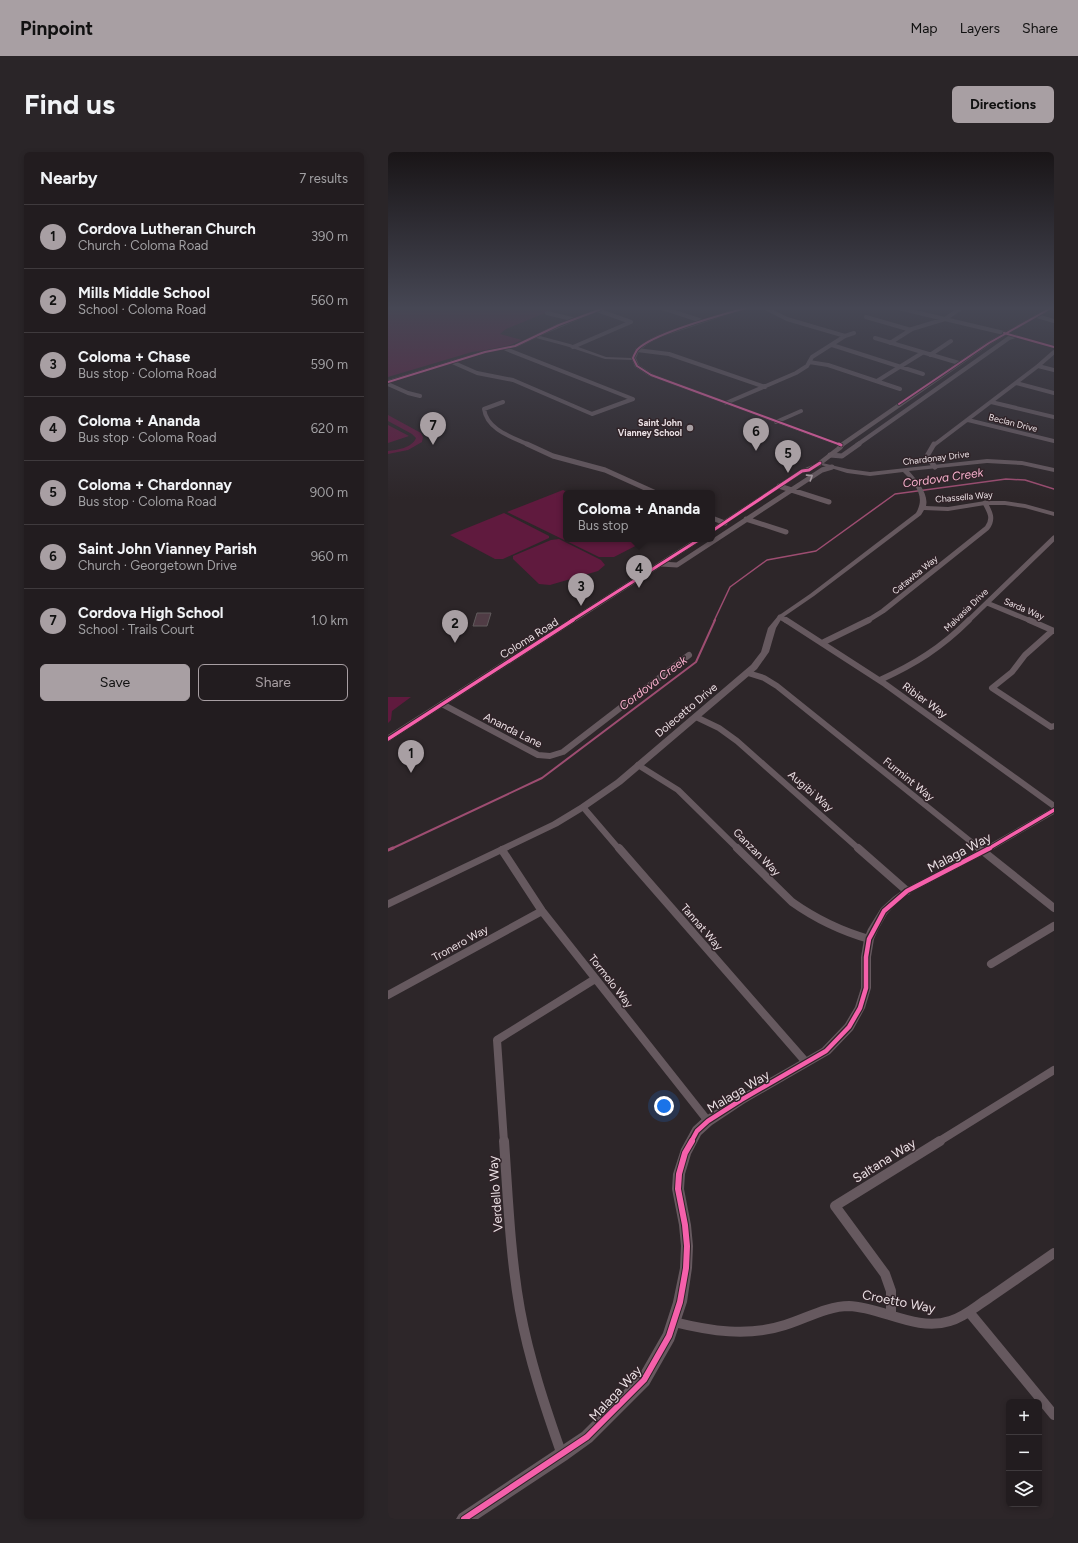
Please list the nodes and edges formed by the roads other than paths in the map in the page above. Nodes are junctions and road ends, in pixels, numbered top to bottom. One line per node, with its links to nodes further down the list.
1 (422, 372): 15 (street)
2 (472, 372): 3 (street)
3 (565, 372)
4 (646, 372): 23 (street)
5 (721, 372): 17 (street)
6 (798, 372): 17 (street)
7 (849, 372): 14 (street)
8 (891, 372): 14 (street)
9 (917, 372): 13 (street)
10 (946, 372): 29 (main road)
11 (961, 372): 30 (street)
12 (1031, 372): 16 (street)
13 (923, 374)
14 (877, 381): 18 (street)
15 (388, 383): 20 (street)
16 (1016, 384): 19 (street); 22 (street)
17 (765, 387): 23 (street)
18 (900, 389)
19 (1054, 393)
20 (420, 396)
21 (503, 402): 38 (street)
22 (992, 402): 25 (street); 26 (street)
23 (726, 403): 27 (street)
24 (801, 411): 27 (street)
25 (1054, 417)
26 (968, 420): 28 (street, Beclan Drive); 33 (street)
27 (776, 422): 29 (street)
28 (1054, 441)
29 (841, 445): 30 (main road); 34 (main road)
30 (830, 455): 31 (main road)
31 (820, 463): 32 (street, Chardonay Drive); 34 (main road)
32 (832, 467): 36 (street, Chardonay Drive); 39 (street, Coloma Road, one-way to 32)
33 (935, 467): 35 (street, Chardonay Drive); 36 (street, Chardonay Drive)
34 (803, 469): 37 (main road)
35 (1054, 470)
36 (905, 471): 42 (street)
37 (779, 486): 39 (street); 46 (main road)
38 (649, 490)
39 (790, 490): 40 (street); 45 (street, Coloma Road)
40 (829, 502)
41 (985, 503): 42 (street, Chassella Way); 43 (street, Chassella Way); 57 (street, Catawba Way)
42 (922, 508): 55 (street, Dolecetto Drive)
43 (1054, 514)
44 (715, 519): 46 (street)
45 (746, 519): 48 (street); 50 (street, Coloma Road)
46 (724, 523): 47 (main road)
47 (715, 529)
48 (786, 532)
49 (1054, 538): 54 (street, Malvasia Drive)
50 (715, 540)
51 (695, 542): 53 (main road, Coloma Road)
52 (712, 542): 53 (street, Coloma Road)
53 (661, 564): 61 (main road, Coloma Road)
54 (987, 602): 56 (street, Sarda Way); 60 (street, Malvasia Drive)
55 (780, 617): 57 (street, Ribier Way); 59 (street, Dolecetto Drive)
56 (1053, 631): 63 (street)
57 (824, 642): 60 (street, Ribier Way)
58 (689, 655): 61 (street, Ananda Lane)
59 (748, 673): 62 (street, Dolecetto Drive); 70 (street, Furmint Way)
60 (880, 680): 66 (street, Ribier Way)
61 (442, 704): 64 (main road, Coloma Road)
62 (696, 717): 65 (street, Dolecetto Drive); 71 (street, Augibi Way)
63 (1054, 726)
64 (388, 739)
65 (638, 765): 67 (street, Dolecetto Drive); 76 (street, Ganzan Way)
66 (1054, 806)
67 (583, 808): 69 (street, Dolecetto Drive); 80 (street, Tannat Way)
68 (1054, 810): 70 (street, Malaga Way)
69 (502, 850): 72 (street, Dolecetto Drive); 74 (street, Tormolo Way)
70 (984, 851): 71 (street, Malaga Way); 73 (street, Furmint Way)
71 (907, 891): 76 (street, Malaga Way)
72 (388, 904)
73 (1054, 908)
74 (542, 911): 78 (street, Tormolo Way); 79 (street, Tronero Way)
75 (1054, 926): 77 (street)
76 (869, 940): 80 (street, Malaga Way)
77 (991, 964)
78 (595, 979): 82 (street, Tormolo Way); 88 (street, Verdello Way)
79 (388, 995)
80 (805, 1061): 82 (street, Malaga Way)
81 (1054, 1070): 85 (street, Saltana Way)
82 (708, 1121): 86 (street, Malaga Way)
83 (1054, 1253): 84 (street, Croetto Way)
84 (969, 1312): 85 (street, Croetto Way); 87 (street)
85 (891, 1314): 86 (street, Croetto Way)
86 (674, 1322): 88 (street, Malaga Way)
87 (1054, 1415)
88 (562, 1455): 89 (street, Malaga Way)
89 (464, 1519)

